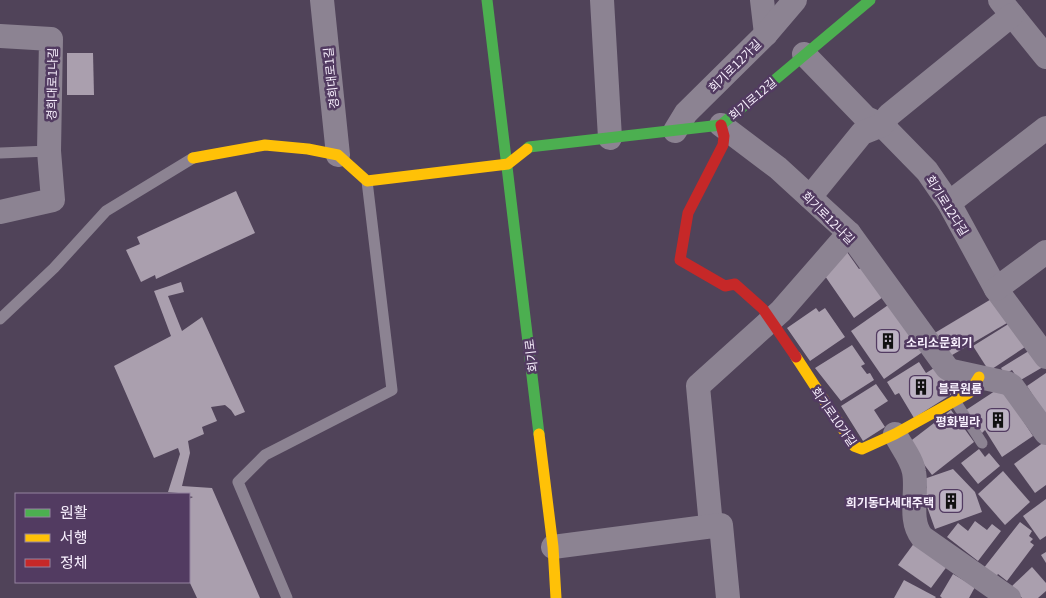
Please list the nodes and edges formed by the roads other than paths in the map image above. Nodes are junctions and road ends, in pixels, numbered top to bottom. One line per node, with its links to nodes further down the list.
1 (322, 0): 19 (street, 경희대로1길)
2 (487, 0): 21 (street, 회기로)
3 (602, 0): 16 (street)
4 (762, 0): 8 (street)
5 (795, 0): 8 (street, 회기로12가길)
6 (870, 0): 11 (street, 회기로12길)
7 (1006, 7): 10 (street); 13 (street)
8 (766, 34): 15 (street, 회기로12가길)
9 (0, 36): 17 (street, 경희대로1나길)
10 (1043, 47)
11 (804, 54): 12 (street, 회기로12길); 13 (street, 회기로12다길)
12 (721, 125): 15 (street, 회기로12길); 23 (street, 회기로12나길); 30 (street, 회기로10가길)
13 (882, 125): 23 (street); 24 (street, 회기로12다길)
14 (1046, 128): 24 (street)
15 (676, 131): 16 (street, 회기로12길)
16 (610, 138): 21 (street, 회기로12길)
17 (49, 151): 18 (lane); 25 (street, 경희대로1나길)
18 (0, 153)
19 (338, 156): 20 (street); 22 (street)
20 (193, 158): 29 (lane)
21 (508, 164): 22 (street); 38 (street, 회기로)
22 (367, 181): 39 (lane)
23 (810, 197): 26 (street, 회기로12나길)
24 (949, 203): 28 (street, 회기로12다길)
25 (0, 212)
26 (849, 233): 30 (street); 32 (street, 회기로12나길)
27 (1046, 252): 28 (street)
28 (996, 289): 31 (street, 회기로12다길)
29 (0, 319)
30 (771, 320): 35 (street, 회기로10가길); 37 (street)
31 (1046, 357)
32 (979, 377): 33 (street, 회기로10가길); 34 (street, 회기로12나길)
33 (955, 401): 35 (street, 회기로10가길); 36 (lane)
34 (1046, 433)
35 (895, 434): 42 (street)
36 (982, 442)
37 (711, 526): 38 (street); 41 (street)
38 (553, 547): 40 (street, 회기로)
39 (287, 598)
40 (556, 598)
41 (728, 598)
42 (1009, 598)

